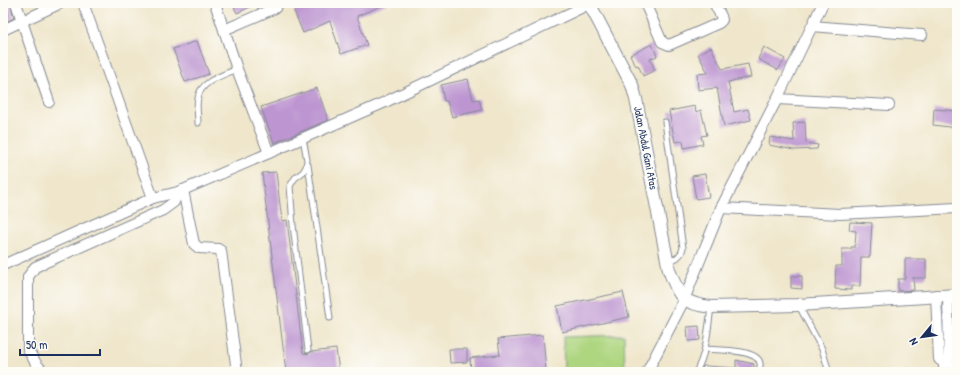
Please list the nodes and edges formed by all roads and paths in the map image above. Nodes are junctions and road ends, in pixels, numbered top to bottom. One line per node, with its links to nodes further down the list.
1 (16, 3): 10 (street)
2 (61, 3): 10 (street)
3 (83, 3): 25 (street)
4 (215, 3): 13 (street)
5 (279, 3): 13 (street)
6 (589, 3): 21 (street); 28 (street, Jalan Abdul Gani Atas)
7 (645, 3): 8 (street)
8 (714, 3)
9 (823, 3): 11 (street)
10 (22, 21): 12 (street); 17 (street)
11 (812, 26): 14 (street); 16 (street)
12 (3, 30)
13 (224, 30): 15 (street)
14 (922, 34)
15 (237, 69): 20 (lane); 22 (street)
16 (777, 99): 18 (street); 26 (street)
17 (49, 102)
18 (889, 105)
19 (665, 122): 28 (lane)
20 (198, 123)
21 (303, 138): 22 (street); 23 (lane)
22 (269, 154): 24 (street)
23 (307, 160): 35 (lane); 37 (lane)
24 (181, 191): 25 (street); 43 (street); 44 (street)
25 (153, 198): 29 (street)
26 (721, 208): 27 (street); 32 (street)
27 (957, 208)
28 (668, 262): 32 (street, Jalan Abdul Gani Atas)
29 (3, 265)
30 (936, 295): 31 (street); 33 (street); 40 (street)
31 (953, 295): 40 (street)
32 (684, 300): 34 (street); 45 (street)
33 (798, 305): 34 (street); 48 (lane)
34 (711, 307): 36 (lane)
35 (330, 318)
36 (706, 349): 38 (lane); 47 (lane)
37 (308, 350)
38 (702, 362): 41 (lane); 46 (lane)
39 (957, 366): 40 (street)
40 (944, 367)
41 (706, 371): 42 (lane)
42 (736, 371)
43 (44, 372)
44 (237, 372)
45 (647, 372)
46 (696, 372)
47 (754, 372)
48 (829, 372)

